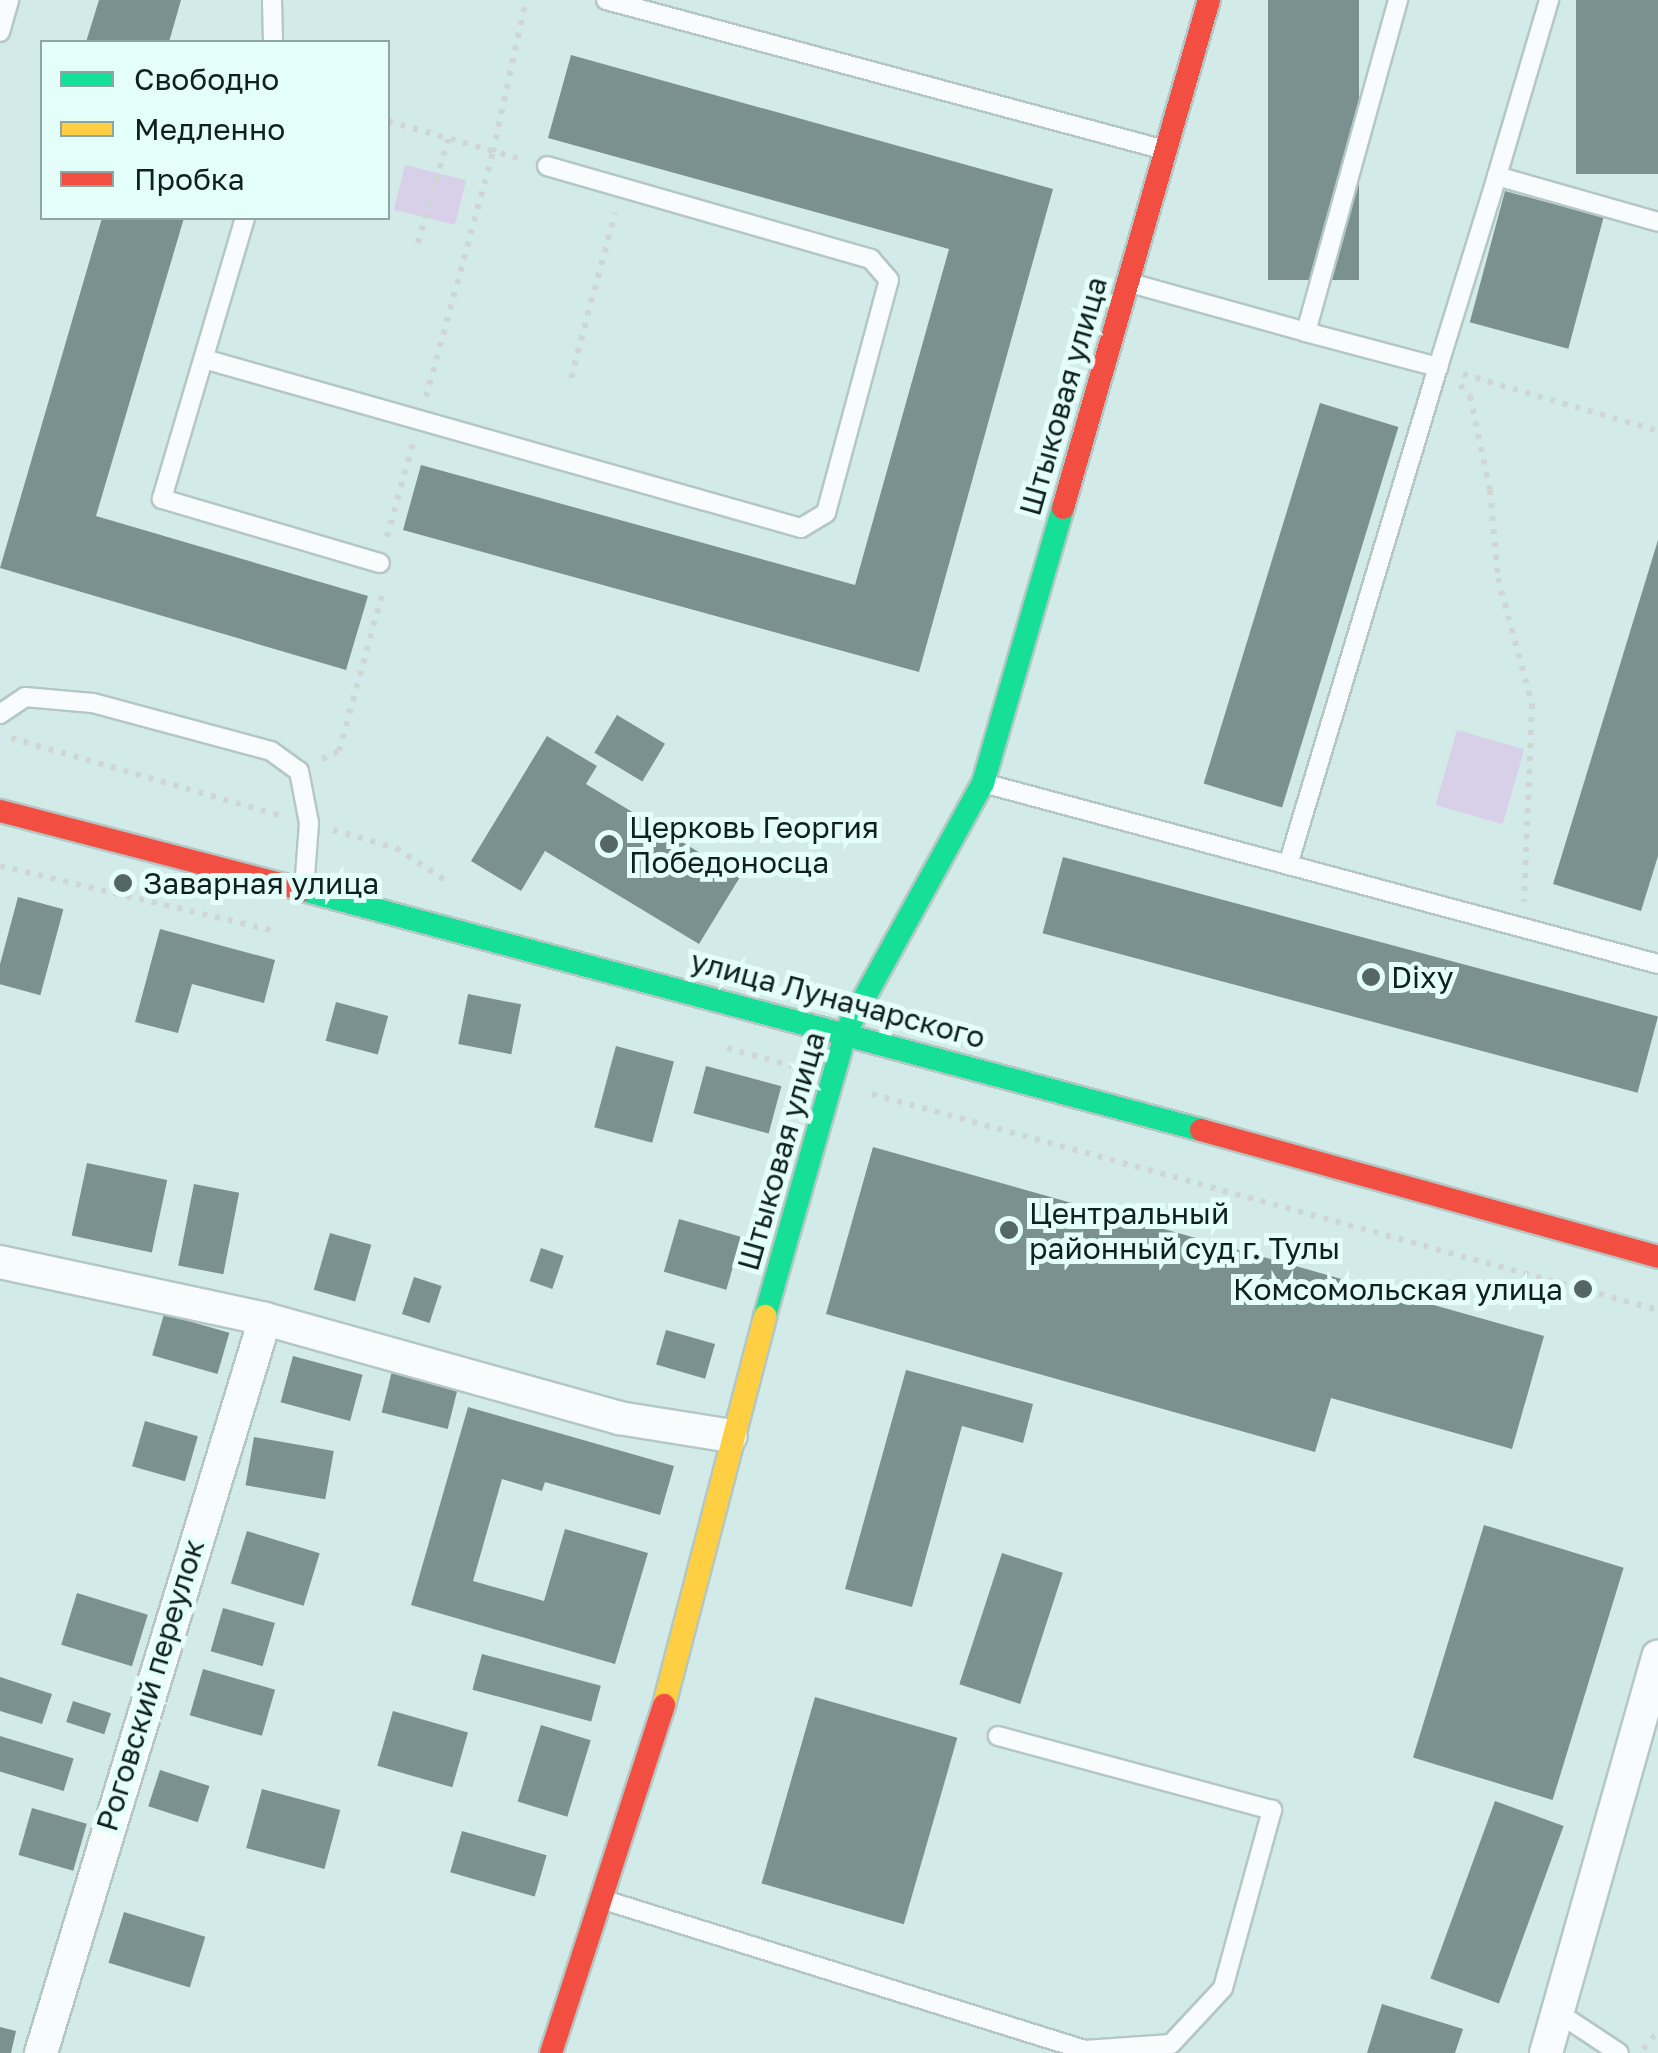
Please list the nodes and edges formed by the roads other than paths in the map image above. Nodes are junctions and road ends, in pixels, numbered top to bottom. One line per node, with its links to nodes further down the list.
1 (9, 0): 7 (lane)
2 (272, 0): 8 (lane)
3 (606, 0): 9 (lane)
4 (1209, 0): 9 (street, Штыковая улица)
5 (1398, 0): 15 (lane)
6 (1549, 0): 11 (lane)
7 (0, 32)
8 (273, 40)
9 (1166, 150): 14 (street, Штыковая улица)
10 (547, 166): 16 (lane)
11 (1497, 176): 13 (lane); 17 (lane)
12 (244, 220): 16 (lane)
13 (1658, 222)
14 (1127, 282): 15 (lane); 20 (street, Штыковая улица)
15 (1306, 332): 17 (lane)
16 (204, 358): 18 (lane)
17 (1438, 368): 22 (lane)
18 (380, 563)
19 (0, 714): 23 (lane)
20 (983, 783): 22 (lane); 25 (street, Штыковая улица)
21 (0, 811): 23 (street, улица Луначарского)
22 (1288, 865): 24 (lane)
23 (304, 890): 25 (street, улица Луначарского)
24 (1658, 964)
25 (846, 1031): 26 (street, улица Луначарского); 29 (street, Штыковая улица)
26 (1658, 1258)
27 (0, 1262): 28 (street)
28 (266, 1319): 29 (street); 34 (street, Роговский переулок)
29 (731, 1436): 32 (street, Штыковая улица)
30 (1658, 1657): 33 (street)
31 (998, 1736): 32 (lane)
32 (600, 1899): 35 (street, Штыковая улица)
33 (1558, 2012): 36 (street); 37 (lane)
34 (41, 2053)
35 (551, 2053)
36 (1546, 2053)
37 (1619, 2053)

